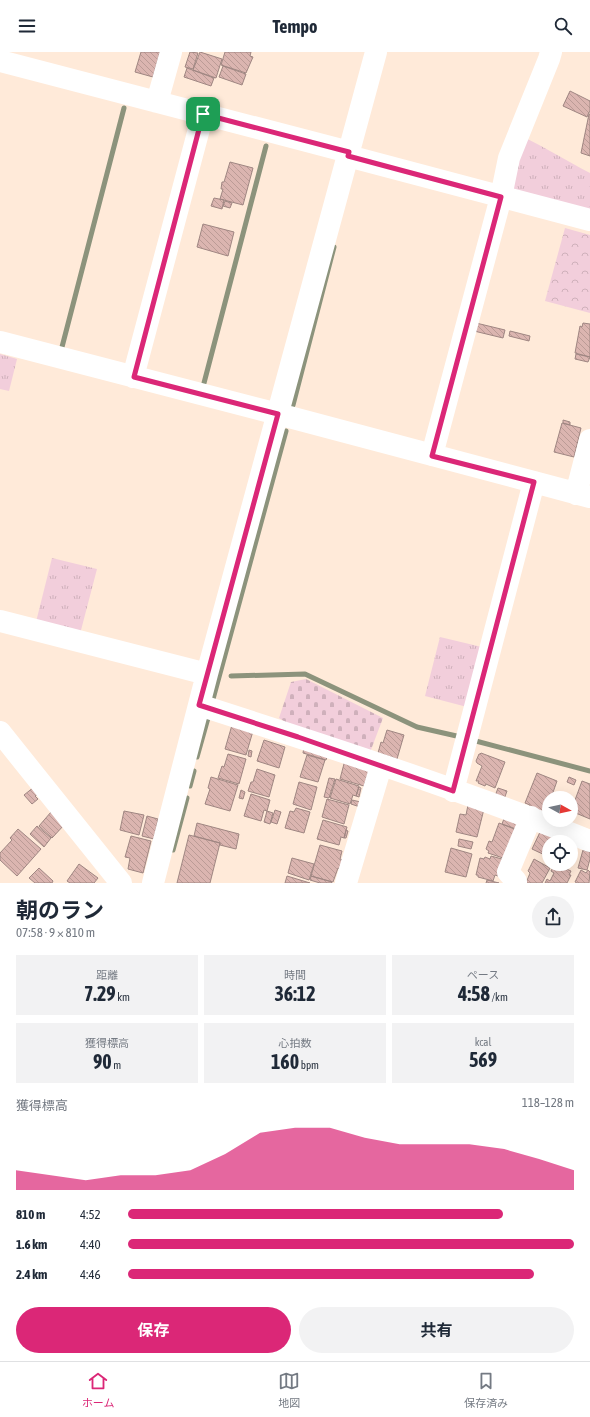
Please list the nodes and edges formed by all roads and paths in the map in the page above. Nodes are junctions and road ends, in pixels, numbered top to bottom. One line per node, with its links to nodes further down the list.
1 (171, 52): 5 (street)
2 (376, 52): 7 (street)
3 (551, 52): 8 (street)
4 (0, 61): 5 (street)
5 (157, 102): 6 (street)
6 (203, 114): 7 (street); 11 (street)
7 (348, 154): 8 (street); 12 (street)
8 (501, 197): 9 (street); 14 (street)
9 (590, 220)
10 (0, 342): 11 (street)
11 (134, 377): 12 (street)
12 (278, 414): 14 (street); 18 (street)
13 (590, 440): 16 (street)
14 (432, 456): 15 (street)
15 (534, 482): 16 (street); 22 (street)
16 (583, 496)
17 (0, 621): 18 (street)
18 (208, 674): 19 (street)
19 (199, 705): 21 (street); 26 (street)
20 (0, 732): 25 (street)
21 (381, 766): 22 (street); 27 (street)
22 (453, 791): 23 (street)
23 (531, 818): 24 (street); 28 (street)
24 (590, 841)
25 (113, 879)
26 (152, 883)
27 (346, 883)
28 (516, 883)

